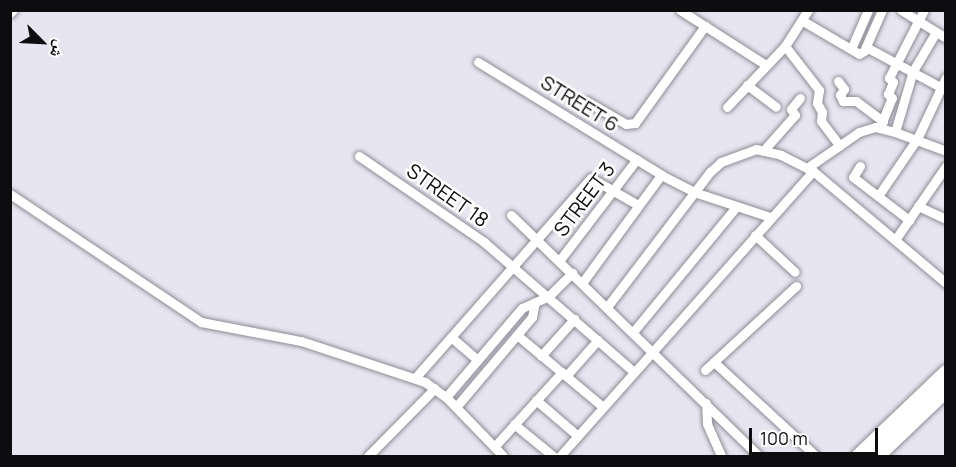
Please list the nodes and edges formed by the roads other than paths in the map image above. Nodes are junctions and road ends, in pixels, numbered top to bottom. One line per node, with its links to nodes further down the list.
1 (680, 10): 7 (street)
2 (808, 10): 8 (street)
3 (868, 10): 15 (street)
4 (882, 10): 14 (street)
5 (901, 10): 9 (street)
6 (924, 10): 9 (street)
7 (691, 13): 10 (street)
8 (803, 21): 13 (street); 15 (street)
9 (918, 21): 11 (street); 18 (street)
10 (705, 26): 17 (street); 25 (street)
11 (936, 32): 12 (street); 19 (street)
12 (945, 38)
13 (785, 46): 17 (street); 31 (street)
14 (866, 47): 15 (street); 18 (street)
15 (850, 49)
16 (478, 62): 35 (street, STREET 6)
17 (766, 65): 22 (street)
18 (896, 65): 19 (street); 28 (street)
19 (913, 71): 23 (street); 29 (street)
20 (945, 77): 23 (street)
21 (838, 81): 28 (street)
22 (747, 85): 26 (street); 27 (street)
23 (943, 88): 30 (street)
24 (800, 98): 32 (street)
25 (586, 101)
26 (727, 107)
27 (776, 107)
28 (881, 124): 29 (street); 31 (street)
29 (896, 132): 30 (street)
30 (917, 139): 33 (street); 43 (street)
31 (840, 146): 38 (street)
32 (764, 151): 38 (street); 41 (street)
33 (945, 151)
34 (359, 156): 55 (street, STREET 18)
35 (636, 159): 39 (street, STREET 6); 40 (street, STREET 3)
36 (860, 166): 43 (street)
37 (945, 166): 46 (street)
38 (810, 169): 48 (street); 53 (street)
39 (662, 175): 41 (street, STREET 6); 44 (street)
40 (613, 190): 44 (street); 52 (street); 54 (street, STREET 3)
41 (694, 192): 45 (street, STREET 6); 63 (street)
42 (10, 194): 77 (street)
43 (878, 196): 50 (street)
44 (638, 205): 59 (street)
45 (737, 206): 48 (street, STREET 6); 65 (street)
46 (918, 206): 49 (street); 50 (street)
47 (511, 215): 52 (street)
48 (770, 217): 51 (street)
49 (945, 219)
50 (909, 220): 53 (street)
51 (755, 235): 56 (street); 69 (street)
52 (537, 239): 54 (street); 55 (street)
53 (895, 240): 58 (street)
54 (560, 261): 57 (street)
55 (514, 265): 61 (street, STREET 18); 67 (street)
56 (795, 272)
57 (572, 273): 59 (street); 61 (street)
58 (945, 281)
59 (582, 283): 63 (street)
60 (796, 286): 72 (street)
61 (549, 296): 62 (street); 64 (street, STREET 18)
62 (535, 302): 66 (street); 71 (street)
63 (607, 306): 65 (street)
64 (574, 319): 68 (street, STREET 18); 70 (street)
65 (633, 332): 69 (street)
66 (517, 335): 70 (street); 83 (street)
67 (451, 337): 71 (street); 77 (street)
68 (598, 340): 74 (street, STREET 18); 76 (street)
69 (653, 351): 74 (street); 82 (street)
70 (541, 356): 76 (street)
71 (477, 360): 80 (street)
72 (714, 362): 73 (street); 94 (street)
73 (705, 370)
74 (634, 372): 84 (street)
75 (945, 372): 95 (highway)
76 (564, 374): 81 (street); 84 (street)
77 (415, 378): 78 (street)
78 (435, 388): 80 (street); 88 (street)
79 (945, 389): 96 (highway)
80 (446, 397): 83 (street)
81 (536, 400): 85 (street); 86 (street)
82 (706, 403): 92 (street); 93 (street)
83 (456, 407): 87 (street)
84 (603, 407): 86 (street)
85 (514, 424): 87 (street); 90 (street)
86 (578, 436): 91 (street)
87 (494, 447): 89 (street)
88 (368, 456)
89 (502, 456)
90 (552, 456)
91 (560, 456)
92 (721, 456)
93 (759, 456)
94 (816, 456)
95 (858, 456)
96 (876, 456)

